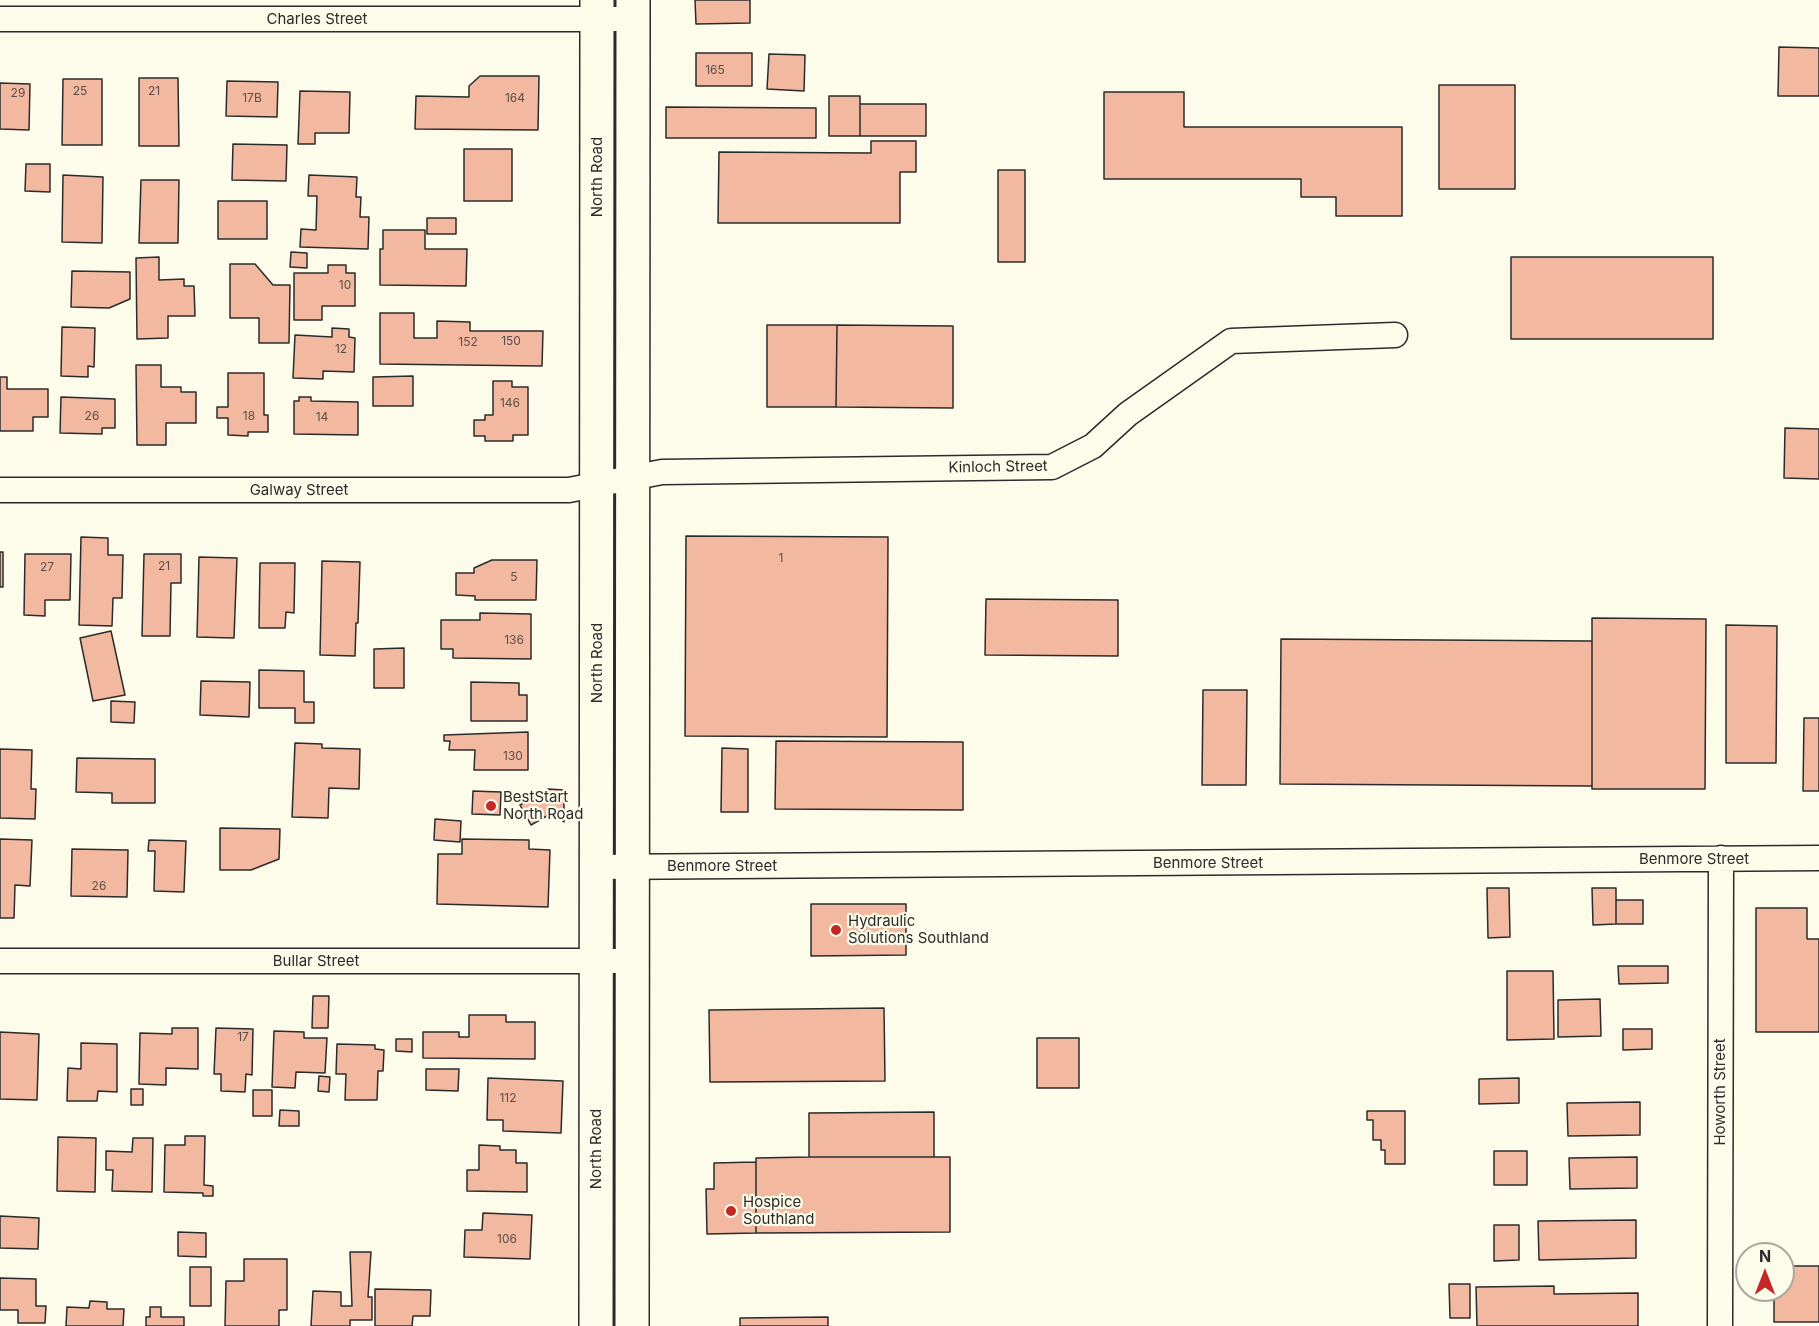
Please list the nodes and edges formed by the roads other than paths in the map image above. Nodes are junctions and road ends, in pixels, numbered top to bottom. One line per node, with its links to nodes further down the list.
1 (597, 10): 2 (street, Charles Street); 3 (street, Charles Street); 6 (main road, North Road)
2 (633, 10): 5 (main road)
3 (0, 19)
4 (1395, 334): 5 (street, Kinloch Street)
5 (633, 478): 6 (street, Kinloch Street); 10 (main road)
6 (597, 485): 7 (street, Galway Street); 11 (main road, North Road)
7 (0, 490)
8 (1721, 858): 9 (street, Benmore Street); 10 (street, Benmore Street); 17 (street, Howorth Street)
9 (1819, 858)
10 (633, 866): 11 (street, Benmore Street); 14 (main road)
11 (596, 867): 12 (main road, North Road)
12 (597, 960): 13 (street, Bullar Street); 14 (street, Bullar Street); 15 (main road, North Road)
13 (0, 961)
14 (633, 961): 16 (main road)
15 (596, 1326)
16 (632, 1326)
17 (1720, 1326)

